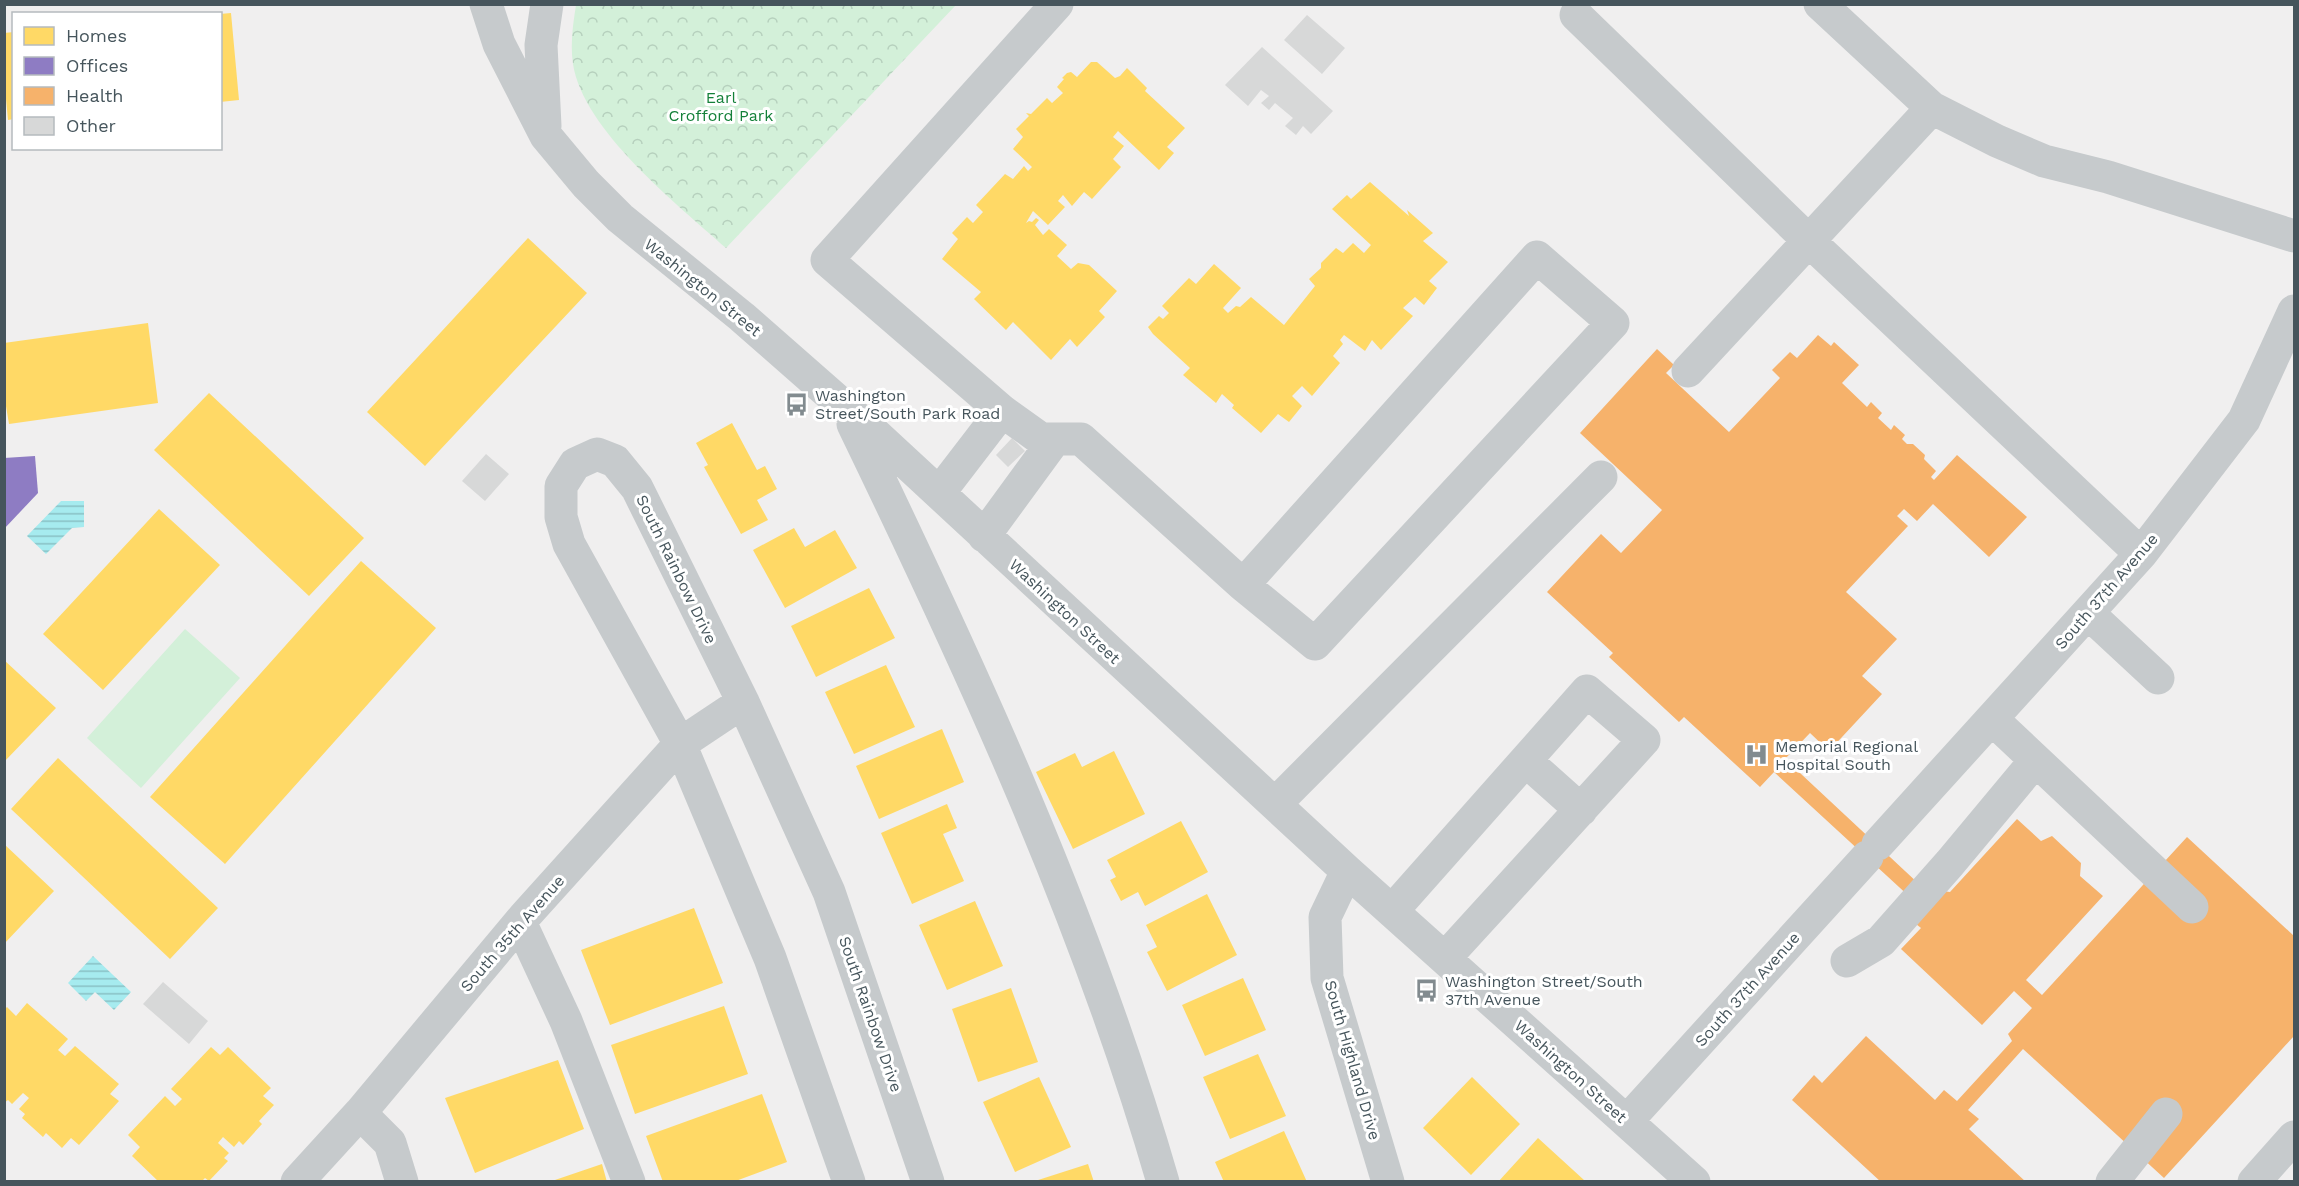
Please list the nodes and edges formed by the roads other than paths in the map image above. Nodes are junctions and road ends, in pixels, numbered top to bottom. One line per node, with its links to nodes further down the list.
1 (459, 4): 7 (street)
2 (486, 4): 7 (street, Washington Street)
3 (547, 4): 9 (street)
4 (1057, 4): 15 (street)
5 (1820, 4): 8 (street)
6 (1576, 15): 11 (street)
7 (499, 44): 9 (street, Washington Street)
8 (1932, 108): 10 (street); 11 (street)
9 (546, 136): 14 (street, Washington Street)
10 (2295, 236)
11 (1808, 240): 13 (street); 20 (street)
12 (2295, 311): 20 (street, South 37th Avenue)
13 (1688, 371)
14 (846, 409): 18 (street, Washington Street); 47 (street)
15 (1002, 411): 16 (street); 18 (street)
16 (1056, 439): 19 (street); 21 (street)
17 (1601, 477): 29 (street)
18 (939, 493): 19 (street, Washington Street)
19 (984, 536): 29 (street, Washington Street)
20 (2141, 554): 22 (street, South 37th Avenue)
21 (1243, 585): 21 (street)
22 (2088, 613): 23 (street); 25 (street, South 37th Avenue)
23 (2158, 678)
24 (743, 702): 26 (street, South 35th Avenue); 26 (street, South Rainbow Drive); 46 (street, South Rainbow Drive)
25 (1992, 719): 28 (street); 39 (street, South 37th Avenue)
26 (680, 744): 34 (street, South 35th Avenue); 45 (street, South Rainbow Drive)
27 (1526, 761): 30 (street); 30 (street); 33 (street)
28 (2035, 761): 32 (street); 36 (street)
29 (1275, 804): 31 (street, Washington Street)
30 (1581, 810): 35 (street)
31 (1347, 871): 33 (street, Washington Street); 41 (street, South Highland Drive)
32 (2192, 907)
33 (1392, 911): 35 (street, Washington Street)
34 (520, 922): 37 (street, South 35th Avenue); 44 (street)
35 (1445, 958): 39 (street, Washington Street)
36 (1846, 961)
37 (360, 1113): 42 (street, South 35th Avenue); 43 (street)
38 (2166, 1114): 49 (street)
39 (1627, 1121): 48 (street, Washington Street)
40 (2295, 1137): 50 (street)
41 (1391, 1176)
42 (297, 1182)
43 (402, 1182)
44 (629, 1182)
45 (849, 1182)
46 (928, 1182)
47 (1163, 1182)
48 (1694, 1182)
49 (2112, 1182)
50 (2254, 1182)

